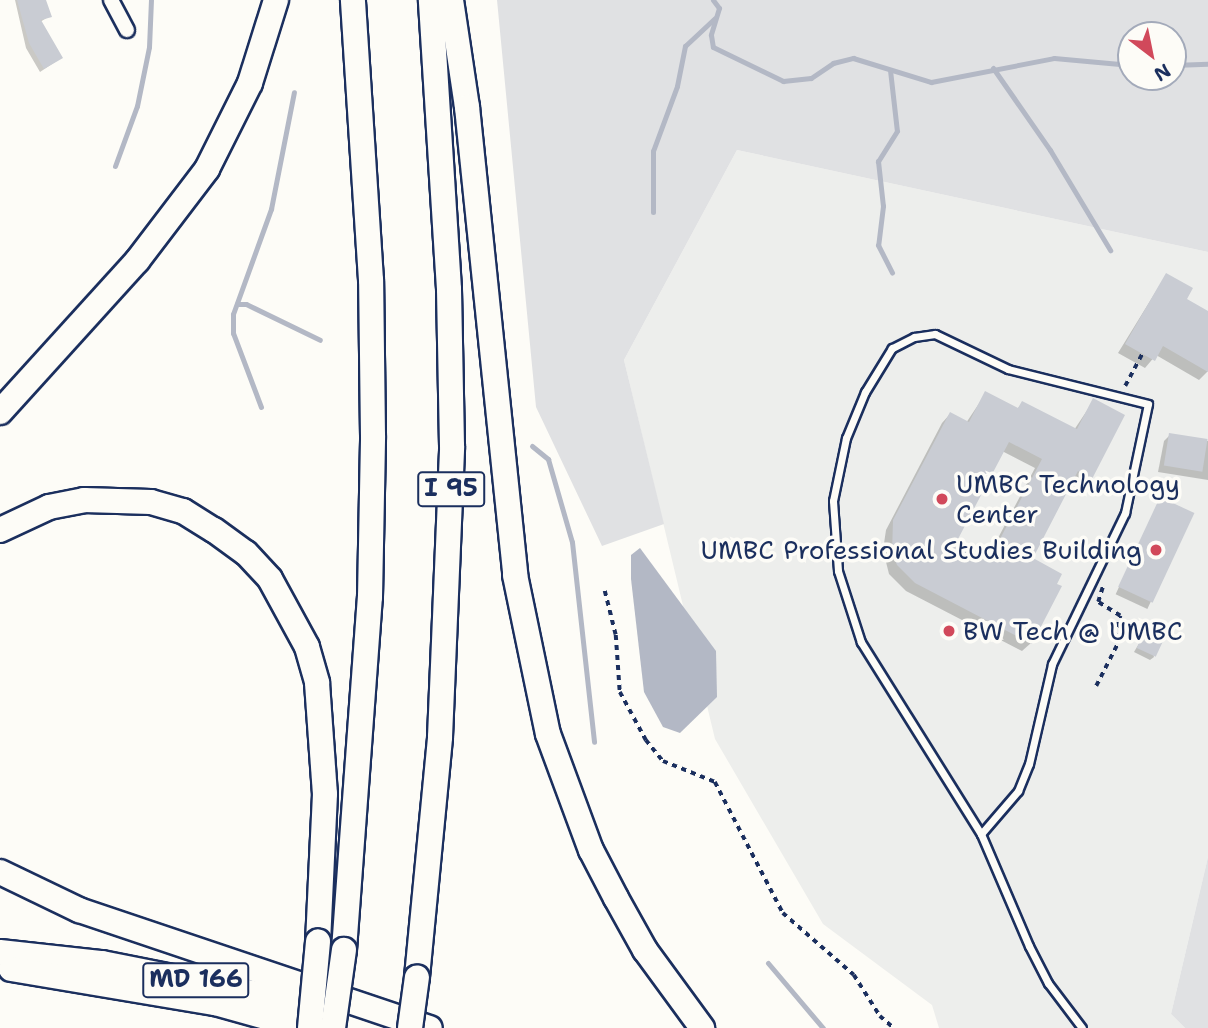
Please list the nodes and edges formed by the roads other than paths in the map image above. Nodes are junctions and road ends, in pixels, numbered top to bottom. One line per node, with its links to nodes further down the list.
1 (111, 0): 6 (street)
2 (276, 0): 7 (highway)
3 (353, 0): 15 (highway, bridge)
4 (431, 0): 17 (highway, I 95, bridge)
5 (451, 0): 19 (highway)
6 (127, 30)
7 (0, 412)
8 (0, 530): 14 (highway, bridge)
9 (981, 834): 9 (lane); 20 (lane)
10 (0, 872): 18 (highway)
11 (0, 952): 16 (highway, MD 166)
12 (0, 968): 13 (highway)
13 (305, 1028)
14 (310, 1028)
15 (333, 1028)
16 (388, 1028)
17 (412, 1028)
18 (430, 1028)
19 (702, 1028)
20 (1082, 1028)

